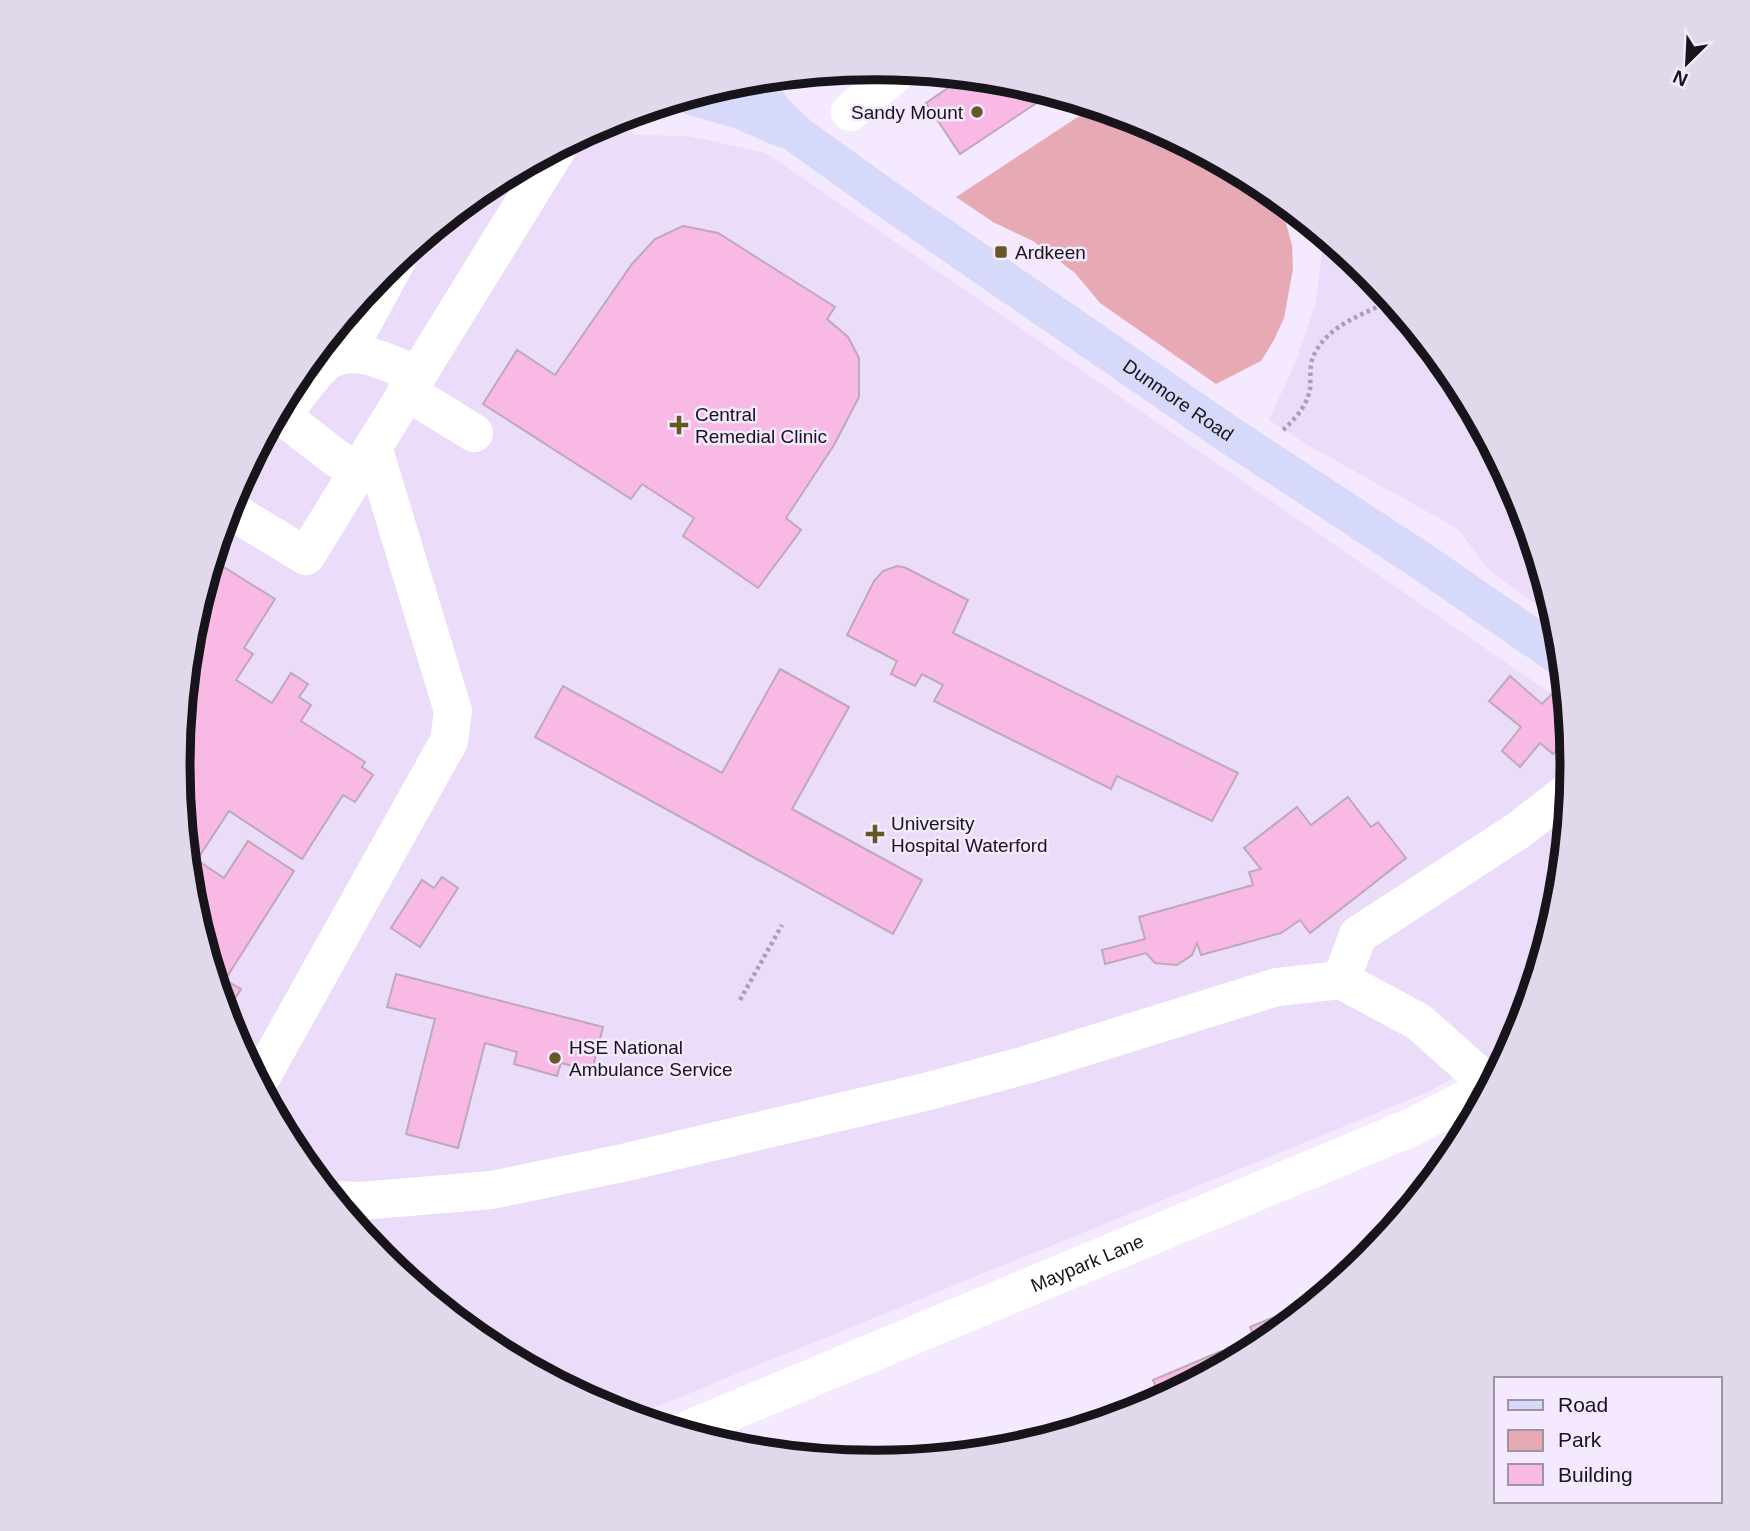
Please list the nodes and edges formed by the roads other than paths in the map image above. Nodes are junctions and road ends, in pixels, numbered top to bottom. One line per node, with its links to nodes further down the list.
1 (888, 81): 4 (street)
2 (758, 91): 5 (main road, Dunmore Road)
3 (710, 101): 5 (main road, Dunmore Road)
4 (850, 112)
5 (799, 136): 15 (main road, Dunmore Road)
6 (548, 164): 9 (street)
7 (378, 295): 8 (street)
8 (346, 354): 9 (street); 10 (street)
9 (411, 383): 12 (street); 13 (street)
10 (305, 386)
11 (285, 418): 13 (street)
12 (474, 433)
13 (366, 459): 14 (street); 18 (street)
14 (238, 515)
15 (1550, 651)
16 (1559, 798): 17 (street)
17 (1341, 980): 19 (street); 21 (street)
18 (264, 1073)
19 (1483, 1080)
20 (1476, 1094): 22 (street, Maypark Lane)
21 (346, 1200)
22 (697, 1427)

